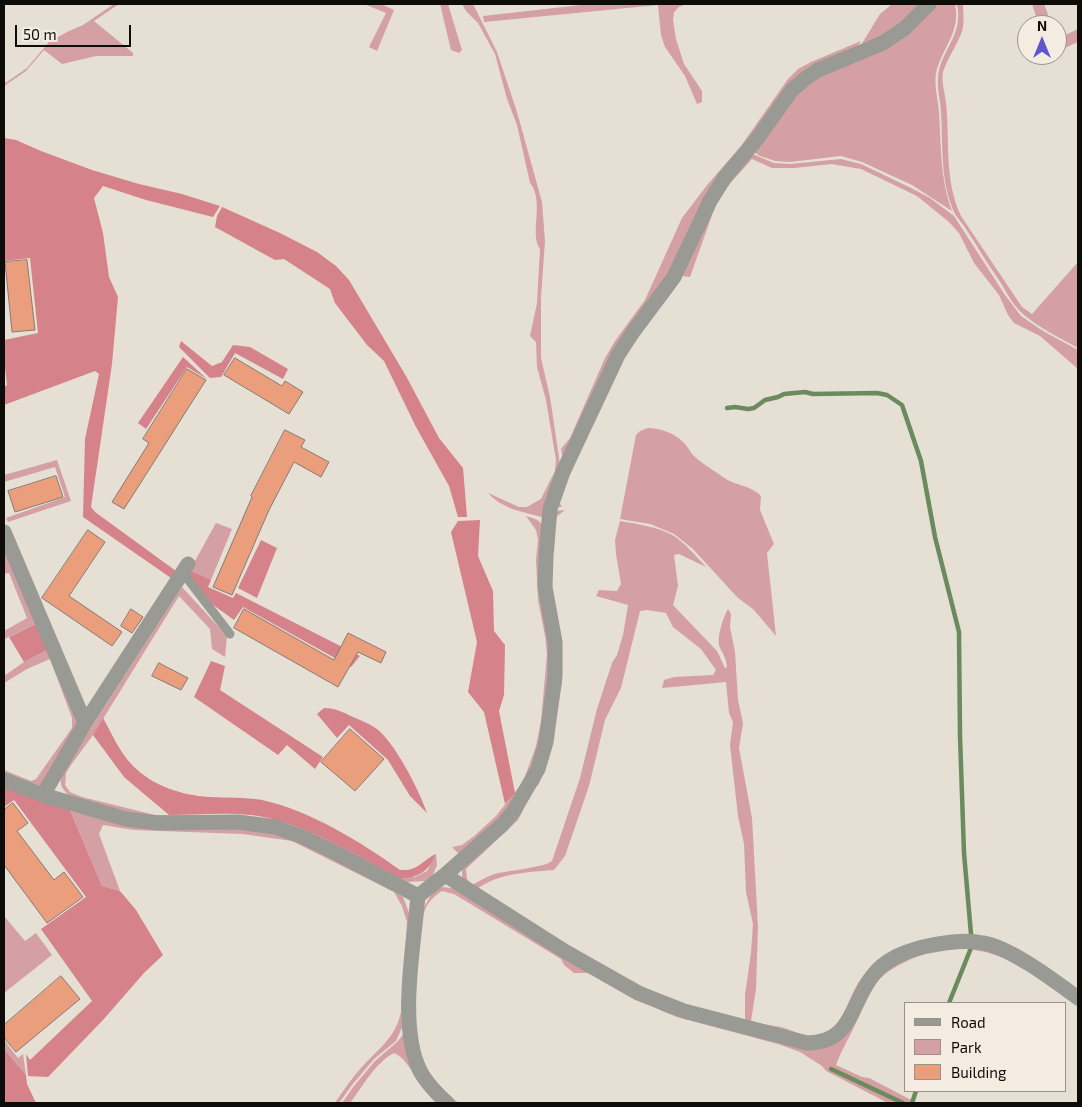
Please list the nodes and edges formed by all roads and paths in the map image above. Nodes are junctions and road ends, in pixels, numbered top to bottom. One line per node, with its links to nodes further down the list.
1 (930, 4): 8 (street)
2 (4, 532): 5 (street)
3 (186, 568): 4 (lane); 5 (street)
4 (230, 634)
5 (85, 723): 7 (street)
6 (4, 780): 7 (street)
7 (43, 794): 9 (street)
8 (445, 875): 9 (street); 10 (street)
9 (418, 896): 11 (street)
10 (1078, 998)
11 (447, 1103)

